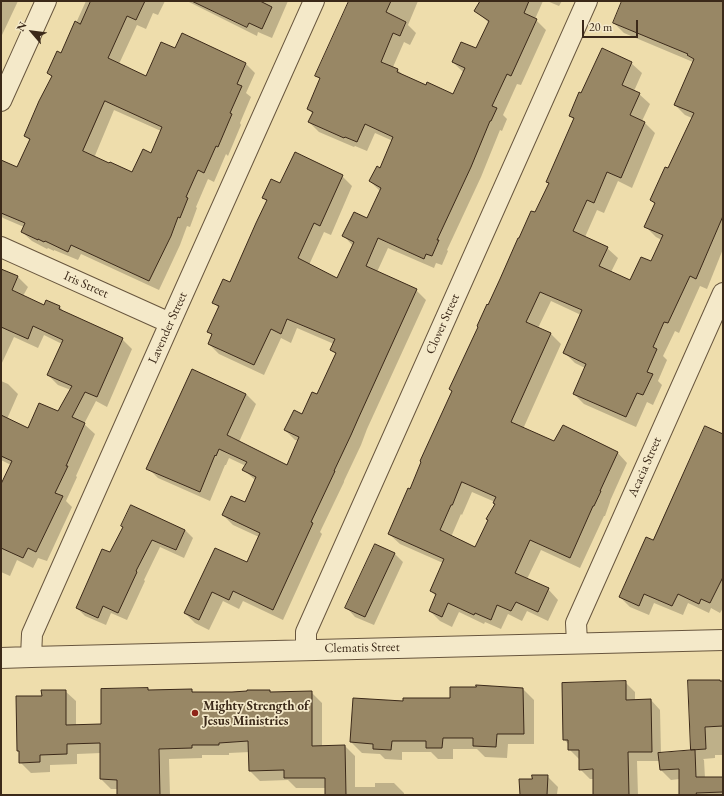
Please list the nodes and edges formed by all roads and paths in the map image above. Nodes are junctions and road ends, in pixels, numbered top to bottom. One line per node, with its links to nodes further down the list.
1 (46, 1): 4 (street)
2 (314, 1): 7 (street, Lavender Street)
3 (587, 1): 10 (street, Clover Street)
4 (1, 101)
5 (1, 247): 7 (street, Iris Street)
6 (723, 293): 9 (street, Acacia Street)
7 (170, 323): 11 (street, Lavender Street)
8 (723, 640): 9 (street, Clematis Street)
9 (577, 644): 10 (street, Clematis Street)
10 (306, 650): 11 (street, Clematis Street)
11 (31, 657): 12 (street, Clematis Street)
12 (1, 658)

